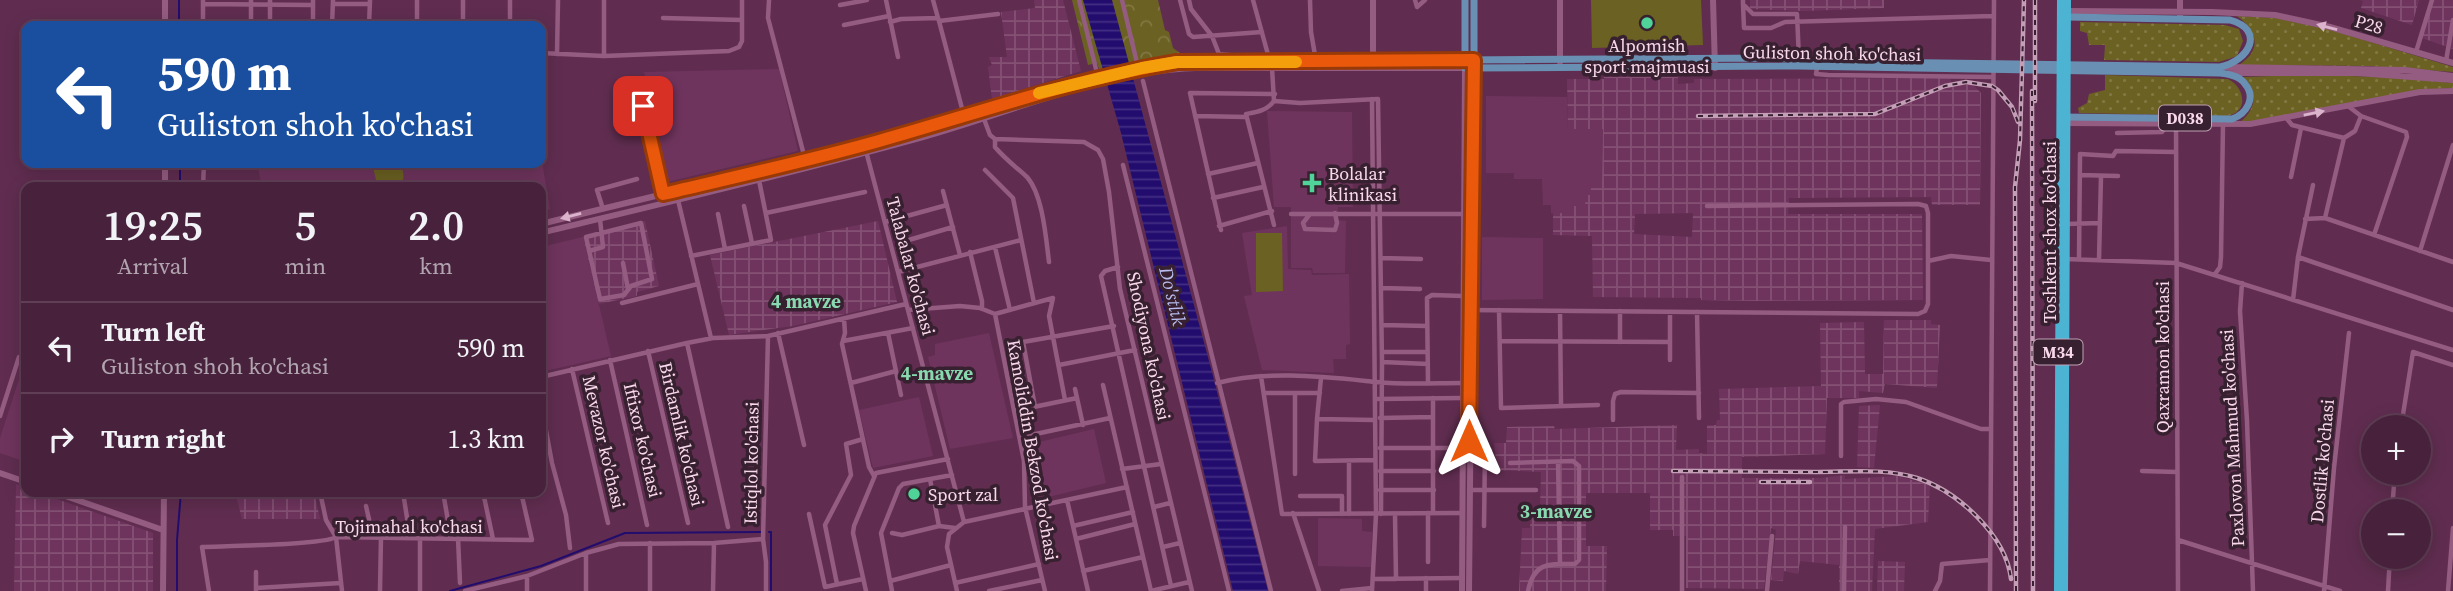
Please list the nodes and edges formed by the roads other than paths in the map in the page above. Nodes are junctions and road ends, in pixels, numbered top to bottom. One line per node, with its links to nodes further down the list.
1 (165, 0): 47 (main road)
2 (417, 0): 54 (street)
3 (463, 0): 55 (street)
4 (510, 0): 56 (street)
5 (558, 0): 65 (street)
6 (604, 0): 66 (street)
7 (742, 0): 45 (street)
8 (769, 0): 114 (street)
9 (867, 0): 37 (street)
10 (886, 0): 43 (street)
11 (933, 0): 44 (street)
12 (1079, 0): 85 (street)
13 (1122, 0): 83 (street)
14 (1180, 0): 60 (street)
15 (1189, 0): 60 (street)
16 (1253, 0): 59 (street)
17 (1310, 0): 71 (street)
18 (1373, 0): 70 (main road)
19 (1415, 0): 20 (street)
20 (1424, 0)
21 (1465, 0): 61 (main road)
22 (1474, 0): 62 (main road)
23 (1560, 0): 74 (main road)
24 (1713, 0): 68 (main road)
25 (1994, 0): 40 (street)
26 (2061, 0): 101 (highway, Toshkent shox ko'chasi / M34)
27 (2067, 0): 39 (highway, Toshkent shox ko'chasi / M34)
28 (2180, 0): 41 (main road)
29 (2432, 0): 63 (street)
30 (203, 2): 31 (street); 48 (street)
31 (251, 2): 32 (street); 49 (street)
32 (270, 2): 36 (street); 50 (street)
33 (332, 2): 34 (street); 52 (street)
34 (369, 2): 53 (street)
35 (1743, 2): 57 (street); 57 (street)
36 (313, 3): 51 (street)
37 (840, 5)
38 (998, 14): 44 (street)
39 (2067, 14): 41 (main road); 101 (highway, Toshkent shox ko'chasi / M34)
40 (1993, 16): 57 (street); 84 (street)
41 (2180, 16): 63 (main road, Р28, one-way to 41); 82 (main road)
42 (663, 18): 45 (street)
43 (890, 19): 44 (street); 58 (street); 67 (street)
44 (939, 19): 96 (street)
45 (742, 20): 66 (street)
46 (2453, 20): 73 (street)
47 (165, 21)
48 (203, 21)
49 (251, 21)
50 (270, 21)
51 (313, 21)
52 (332, 21)
53 (369, 21)
54 (417, 21)
55 (463, 21)
56 (510, 21)
57 (1798, 22): 69 (street)
58 (844, 25)
59 (1262, 32): 60 (street); 77 (street)
60 (1212, 36): 72 (street)
61 (1465, 45): 62 (main road); 75 (main road)
62 (1474, 45): 76 (main road)
63 (2416, 52): 73 (main road, Р28)
64 (546, 53): 65 (street)
65 (557, 54): 66 (street)
66 (604, 56)
67 (898, 57)
68 (1714, 59): 69 (main road, Guliston shoh ko'chasi); 74 (main road, Guliston shoh ko'chasi); 80 (main road)
69 (1799, 59): 78 (main road, Guliston shoh ko'chasi)
70 (1373, 60): 71 (main road, Guliston shoh ko'chasi); 75 (main road, Guliston shoh ko'chasi); 81 (main road)
71 (1316, 61): 77 (main road, Guliston shoh ko'chasi)
72 (1257, 62): 77 (main road, Guliston shoh ko'chasi); 83 (main road, Guliston shoh ko'chasi)
73 (2450, 62)
74 (1560, 63): 76 (main road, Guliston shoh ko'chasi); 80 (main road, Guliston shoh ko'chasi)
75 (1465, 64): 76 (main road, Guliston shoh ko'chasi); 81 (main road, Guliston shoh ko'chasi); 88 (main road)
76 (1474, 64): 89 (main road)
77 (1271, 65): 81 (main road, Guliston shoh ko'chasi); 83 (main road, Guliston shoh ko'chasi); 91 (street)
78 (1868, 65): 79 (main road, Guliston shoh ko'chasi); 82 (main road, Guliston shoh ko'chasi)
79 (1818, 67): 80 (main road, Guliston shoh ko'chasi); 84 (street)
80 (1715, 68)
81 (1373, 69)
82 (2220, 70): 86 (main road, Guliston shoh ko'chasi); 101 (main road, D038)
83 (1142, 71): 85 (main road, Guliston shoh ko'chasi); 242 (street)
84 (1993, 77): 174 (street)
85 (1098, 78): 96 (main road, Guliston shoh ko'chasi); 99 (main road, Guliston shoh ko'chasi)
86 (2453, 78)
87 (637, 79): 129 (street)
88 (1465, 83): 89 (main road); 144 (main road)
89 (1474, 83): 196 (main road)
90 (2453, 91): 94 (main road, D038)
91 (1275, 94): 93 (street); 97 (street)
92 (1375, 99): 93 (street); 142 (street); 143 (street)
93 (1274, 101): 95 (street)
94 (2347, 106): 98 (street); 100 (main road, D038, one-way to 94)
95 (1246, 115): 97 (street); 115 (street)
96 (964, 116): 112 (main road, Guliston shoh ko'chasi)
97 (1195, 116): 118 (street)
98 (2361, 116): 109 (street); 158 (street)
99 (984, 119): 110 (street); 112 (main road, Guliston shoh ko'chasi)
100 (2287, 119): 105 (main road, D038); 106 (street)
101 (2063, 120): 102 (main road, D038); 153 (highway, Toshkent shox ko'chasi / M34); 157 (highway, Toshkent shox ko'chasi / M34)
102 (2138, 123): 103 (main road, D038); 107 (street)
103 (2168, 123): 104 (main road, D038); 107 (street)
104 (2176, 123): 105 (main road, D038); 113 (street, Qaxramon ko'chasi)
105 (2223, 124): 183 (street)
106 (2301, 128): 109 (street); 122 (street)
107 (2140, 132): 108 (street)
108 (2117, 133)
109 (2344, 138): 145 (street)
110 (995, 139): 177 (street); 181 (street, Shodiyona ko'chasi)
111 (2453, 145): 165 (street)
112 (865, 149): 114 (main road, Guliston shoh ko'chasi); 124 (main road, Guliston shoh ko'chasi); 148 (street, Talabalar ko'chasi)
113 (2176, 152): 119 (street); 180 (street, Qaxramon ko'chasi)
114 (805, 159): 129 (main road, Guliston shoh ko'chasi)
115 (1258, 163): 118 (street); 126 (street)
116 (1122, 165): 405 (street)
117 (985, 170): 159 (street)
118 (1208, 174): 130 (street)
119 (2080, 176): 120 (street); 150 (street)
120 (2101, 176): 121 (street); 151 (street)
121 (2118, 176)
122 (2291, 177)
123 (637, 179): 135 (street)
124 (759, 180): 131 (main road, Guliston shoh ko'chasi); 137 (street)
125 (2313, 185): 147 (street)
126 (1263, 187): 130 (street); 136 (street)
127 (943, 191): 132 (street)
128 (865, 192): 137 (street)
129 (663, 194): 135 (main road, Guliston shoh ko'chasi)
130 (1213, 198): 136 (street)
131 (677, 199): 146 (main road, Guliston shoh ko'chasi); 168 (street)
132 (947, 205): 148 (street); 154 (street)
133 (744, 206): 161 (street)
134 (1707, 206): 176 (street)
135 (603, 209): 149 (main road, Guliston shoh ko'chasi, one-way to 149)
136 (1272, 211): 152 (street)
137 (766, 213): 161 (street)
138 (1311, 213): 139 (street); 139 (street); 141 (street)
139 (1335, 213): 142 (street)
140 (718, 214): 163 (street)
141 (1291, 214)
142 (1373, 214): 143 (street); 239 (street)
143 (1380, 214): 144 (street); 170 (street)
144 (1464, 214): 189 (main road)
145 (2325, 218): 147 (street); 158 (street)
146 (600, 219): 155 (main road, Guliston shoh ko'chasi); 156 (street)
147 (2305, 219): 169 (street)
148 (885, 222): 182 (street, Talabalar ko'chasi)
149 (546, 223)
150 (2080, 223): 151 (street); 153 (street); 173 (street)
151 (2100, 223): 175 (street)
152 (1274, 225)
153 (2065, 225): 157 (highway, Toshkent shox ko'chasi / M34)
154 (953, 228): 160 (street); 167 (street)
155 (546, 232)
156 (603, 232): 164 (street); 164 (street); 188 (street)
157 (2061, 235): 172 (highway, Toshkent shox ko'chasi / M34); 418 (highway, Toshkent shox ko'chasi / M34)
158 (2374, 235): 165 (street)
159 (1021, 240): 162 (street); 192 (street)
160 (902, 242)
161 (752, 243): 163 (street)
162 (995, 247): 166 (street); 195 (street)
163 (725, 249): 168 (street)
164 (589, 251): 188 (street)
165 (2420, 251): 178 (street)
166 (970, 252): 167 (street); 194 (street)
167 (960, 255): 182 (street)
168 (691, 256): 184 (street)
169 (2298, 257): 190 (street); 198 (street)
170 (1381, 258): 171 (street); 186 (street)
171 (1421, 259)
172 (2065, 259): 173 (street); 419 (highway, Toshkent shox ko'chasi / M34)
173 (2079, 259): 175 (street)
174 (1991, 260): 176 (street); 270 (street)
175 (2099, 260): 180 (street)
176 (1928, 261): 202 (street)
177 (1049, 262)
178 (2453, 262)
179 (623, 263): 188 (street)
180 (2176, 263): 183 (street); 291 (street, Qaxramon ko'chasi)
181 (1118, 267): 206 (street); 221 (street, Shodiyona ko'chasi)
182 (898, 272): 193 (street, Talabalar ko'chasi)
183 (2215, 274): 185 (street)
184 (698, 284): 191 (street); 214 (street)
185 (2242, 284): 190 (street); 361 (street, Paxlovon Mahmud ko'chasi)
186 (1381, 288): 187 (street); 205 (street)
187 (1420, 289)
188 (628, 290)
189 (1464, 296): 196 (main road); 207 (street)
190 (2293, 300): 222 (street)
191 (622, 303)
192 (1034, 303): 195 (street); 213 (street)
193 (907, 307): 194 (street); 204 (street); 208 (street, Talabalar ko'chasi)
194 (982, 309): 203 (street)
195 (1010, 310): 203 (street)
196 (1468, 310): 197 (street); 244 (main road); 302 (main road)
197 (1499, 310): 199 (street); 216 (street)
198 (2453, 310)
199 (1560, 311): 200 (street); 218 (street)
200 (1620, 312): 201 (street); 219 (street)
201 (1670, 312): 202 (street); 220 (street)
202 (1697, 312): 250 (street)
203 (995, 314): 260 (street, Kamoliddin Bekzod ko'chasi)
204 (844, 319): 209 (street); 215 (street)
205 (1382, 325): 207 (street); 224 (street)
206 (1114, 326): 213 (street); 226 (street)
207 (1427, 326): 225 (street)
208 (913, 328): 210 (street); 280 (street, Talabalar ko'chasi)
209 (778, 333): 212 (street); 274 (street)
210 (888, 333): 215 (street); 235 (street)
211 (2349, 333): 383 (street, Dostlik ko'chasi)
212 (768, 336): 214 (street); 349 (street, Istiqlol ko'chasi)
213 (1053, 337): 232 (street); 259 (street)
214 (711, 338): 217 (street)
215 (843, 341): 241 (street)
216 (1500, 341): 218 (street); 258 (street)
217 (687, 342): 223 (street); 335 (street)
218 (1560, 342): 219 (street); 258 (street)
219 (1620, 342): 220 (street)
220 (1670, 342): 229 (street)
221 (1135, 349): 226 (street); 285 (street, Shodiyona ko'chasi)
222 (2453, 350)
223 (648, 351): 228 (street); 329 (street, Birdamlik ko'chasi)
224 (1382, 352): 225 (street); 230 (street)
225 (1427, 352): 231 (street)
226 (1120, 353): 232 (street); 286 (street)
227 (19, 357): 261 (street)
228 (610, 360): 234 (street); 331 (street, Iftixor ko'chasi)
229 (1670, 360)
230 (1382, 362): 231 (street); 240 (street)
231 (1427, 364): 243 (street)
232 (1059, 365): 256 (street)
233 (2453, 365): 262 (street)
234 (572, 369): 236 (street); 328 (street, Mevazor ko'chasi)
235 (896, 371): 241 (street); 251 (street)
236 (546, 376)
237 (1261, 376): 238 (street); 242 (street); 247 (street)
238 (1321, 378): 239 (street); 249 (street)
239 (1374, 382): 240 (street); 255 (street)
240 (1382, 382): 243 (street); 255 (street)
241 (850, 383): 273 (street)
242 (1217, 383): 406 (street)
243 (1428, 383): 244 (street)
244 (1463, 383): 254 (main road)
245 (1103, 385): 264 (street)
246 (1075, 389): 252 (street)
247 (1264, 393): 248 (street); 319 (street)
248 (1295, 393): 249 (street); 293 (street)
249 (1320, 393): 266 (street)
250 (1699, 393): 265 (street); 268 (street)
251 (901, 395)
252 (1077, 398): 256 (street); 269 (street)
253 (1433, 398): 254 (street); 255 (street); 263 (street)
254 (1463, 398): 277 (main road)
255 (1377, 399): 267 (street)
256 (1065, 401): 259 (street)
257 (1598, 405): 258 (street)
258 (1561, 406)
259 (1035, 407): 260 (street)
260 (1014, 411): 272 (street, Kamoliddin Bekzod ko'chasi)
261 (0, 415)
262 (2403, 415)
263 (1433, 417): 267 (street); 276 (street)
264 (1110, 418): 269 (street); 287 (street)
265 (1699, 418)
266 (1317, 419): 267 (street); 282 (street)
267 (1377, 419): 275 (street); 281 (street)
268 (1613, 420)
269 (1083, 425): 272 (street)
270 (1990, 429): 279 (street); 359 (street)
271 (546, 431): 355 (street)
272 (1019, 436): 317 (street, Kamoliddin Bekzod ko'chasi)
273 (863, 439): 295 (street); 380 (street)
274 (804, 445)
275 (1380, 448): 276 (street); 288 (street)
276 (1433, 448): 277 (street); 289 (street)
277 (1462, 448): 321 (main road)
278 (1490, 450): 303 (street)
279 (1841, 456)
280 (948, 459): 294 (street, Talabalar ko'chasi); 295 (street)
281 (1375, 460): 282 (street); 325 (street)
282 (1349, 461): 324 (street)
283 (1558, 462): 284 (street); 363 (street); 363 (street)
284 (1510, 463)
285 (1161, 464): 286 (street); 314 (street, Shodiyona ko'chasi)
286 (1145, 466): 287 (street); 316 (street)
287 (1122, 469): 299 (street)
288 (1380, 471): 289 (street); 300 (street)
289 (1434, 471): 301 (street)
290 (2142, 471): 291 (street)
291 (2177, 472): 351 (street, Qaxramon ko'chasi)
292 (0, 473): 298 (main road)
293 (1295, 474)
294 (952, 475): 297 (street); 327 (street, Talabalar ko'chasi)
295 (875, 477): 371 (street)
296 (1682, 477): 413 (street)
297 (930, 479): 332 (street); 375 (street)
298 (21, 480)
299 (1127, 487): 313 (street); 318 (street)
300 (1380, 490): 301 (street); 325 (street)
301 (1434, 490): 320 (street)
302 (1469, 490): 303 (street); 411 (main road)
303 (1484, 490): 304 (street); 334 (street)
304 (1536, 491)
305 (1300, 496): 323 (street)
306 (68, 497): 339 (main road)
307 (164, 497): 339 (main road)
308 (321, 497): 342 (street)
309 (403, 497): 345 (street)
310 (444, 497): 347 (street)
311 (484, 497): 348 (street)
312 (522, 497): 348 (street, Tojimahal ko'chasi)
313 (1067, 500): 317 (street); 333 (street)
314 (1170, 503): 316 (street); 354 (street, Shodiyona ko'chasi)
315 (366, 506): 343 (street)
316 (1154, 508): 356 (street)
317 (1026, 509): 327 (street); 362 (street, Kamoliddin Bekzod ko'chasi)
318 (1133, 512): 330 (street); 333 (street)
319 (1293, 513): 323 (street); 407 (street)
320 (1431, 513): 321 (street); 326 (street); 360 (street)
321 (1462, 513): 370 (main road)
322 (809, 514): 380 (street)
323 (1342, 514): 324 (street)
324 (1349, 514): 325 (street)
325 (1378, 514): 326 (street); 372 (street)
326 (1395, 514): 373 (street)
327 (964, 522): 337 (street)
328 (608, 523)
329 (688, 523)
330 (1135, 524): 350 (street); 358 (street)
331 (648, 525)
332 (939, 526): 337 (street); 340 (street)
333 (1073, 526): 350 (street)
334 (1484, 526)
335 (727, 527)
336 (1845, 527): 415 (street)
337 (956, 528): 364 (street)
338 (2453, 528): 424 (street)
339 (163, 530): 386 (main road)
340 (892, 533)
341 (1772, 536): 414 (street)
342 (336, 537): 343 (street, Tojimahal ko'chasi); 377 (street); 387 (street, Tojimahal ko'chasi)
343 (373, 537): 344 (street, Tojimahal ko'chasi)
344 (381, 537): 345 (street, Tojimahal ko'chasi); 389 (street)
345 (410, 537): 346 (street, Tojimahal ko'chasi)
346 (421, 537): 347 (street, Tojimahal ko'chasi); 390 (street)
347 (455, 538): 348 (street, Tojimahal ko'chasi); 378 (street)
348 (493, 539)
349 (763, 539): 353 (street); 396 (street, Istiqlol ko'chasi)
350 (1076, 540): 366 (street)
351 (2178, 540): 361 (street); 420 (street, Qaxramon ko'chasi)
352 (650, 543): 353 (street); 357 (street); 394 (street)
353 (714, 543): 395 (street)
354 (1180, 543): 356 (street); 376 (street, Shodiyona ko'chasi)
355 (570, 548)
356 (1163, 548): 381 (street)
357 (586, 553): 368 (street); 393 (street)
358 (1143, 557): 366 (street); 403 (street)
359 (1990, 560): 416 (street); 417 (street)
360 (1428, 562)
361 (2251, 562): 383 (street); 421 (street, Paxlovon Mahmud ko'chasi)
362 (1038, 564): 374 (street, Kamoliddin Bekzod ko'chasi); 379 (street)
363 (1560, 564): 412 (street)
364 (951, 565): 375 (street); 379 (street)
365 (2389, 569): 423 (street)
366 (1083, 571): 402 (street)
367 (256, 572): 384 (street)
368 (527, 576): 382 (street); 392 (street)
369 (1426, 578): 370 (street); 373 (street); 409 (street)
370 (1462, 578): 410 (main road)
371 (863, 579): 380 (street); 397 (street)
372 (1373, 579): 373 (street); 385 (street)
373 (1396, 579)
374 (1042, 580): 400 (street); 401 (street, Kamoliddin Bekzod ko'chasi)
375 (890, 581): 398 (street)
376 (1189, 582): 381 (street); 404 (street, Shodiyona ko'chasi)
377 (341, 583): 384 (street); 388 (street)
378 (460, 583)
379 (955, 583): 399 (street)
380 (838, 584)
381 (1171, 586): 403 (street)
382 (488, 588): 391 (street)
383 (2325, 589): 422 (street)
384 (256, 590)
385 (1372, 590): 408 (street)
386 (163, 591)
387 (209, 591)
388 (342, 591)
389 (380, 591)
390 (420, 591)
391 (465, 591)
392 (527, 591)
393 (586, 591)
394 (649, 591)
395 (713, 591)
396 (766, 591)
397 (866, 591)
398 (892, 591)
399 (957, 591)
400 (989, 591)
401 (1045, 591)
402 (1088, 591)
403 (1151, 591)
404 (1192, 591)
405 (1229, 591)
406 (1271, 591)
407 (1319, 591)
408 (1342, 591)
409 (1426, 591)
410 (1462, 591)
411 (1469, 591)
412 (1528, 591)
413 (1682, 591)
414 (1767, 591)
415 (1844, 591)
416 (1935, 591)
417 (1990, 591)
418 (2058, 591)
419 (2064, 591)
420 (2178, 591)
421 (2253, 591)
422 (2340, 591)
423 (2388, 591)
424 (2448, 591)

